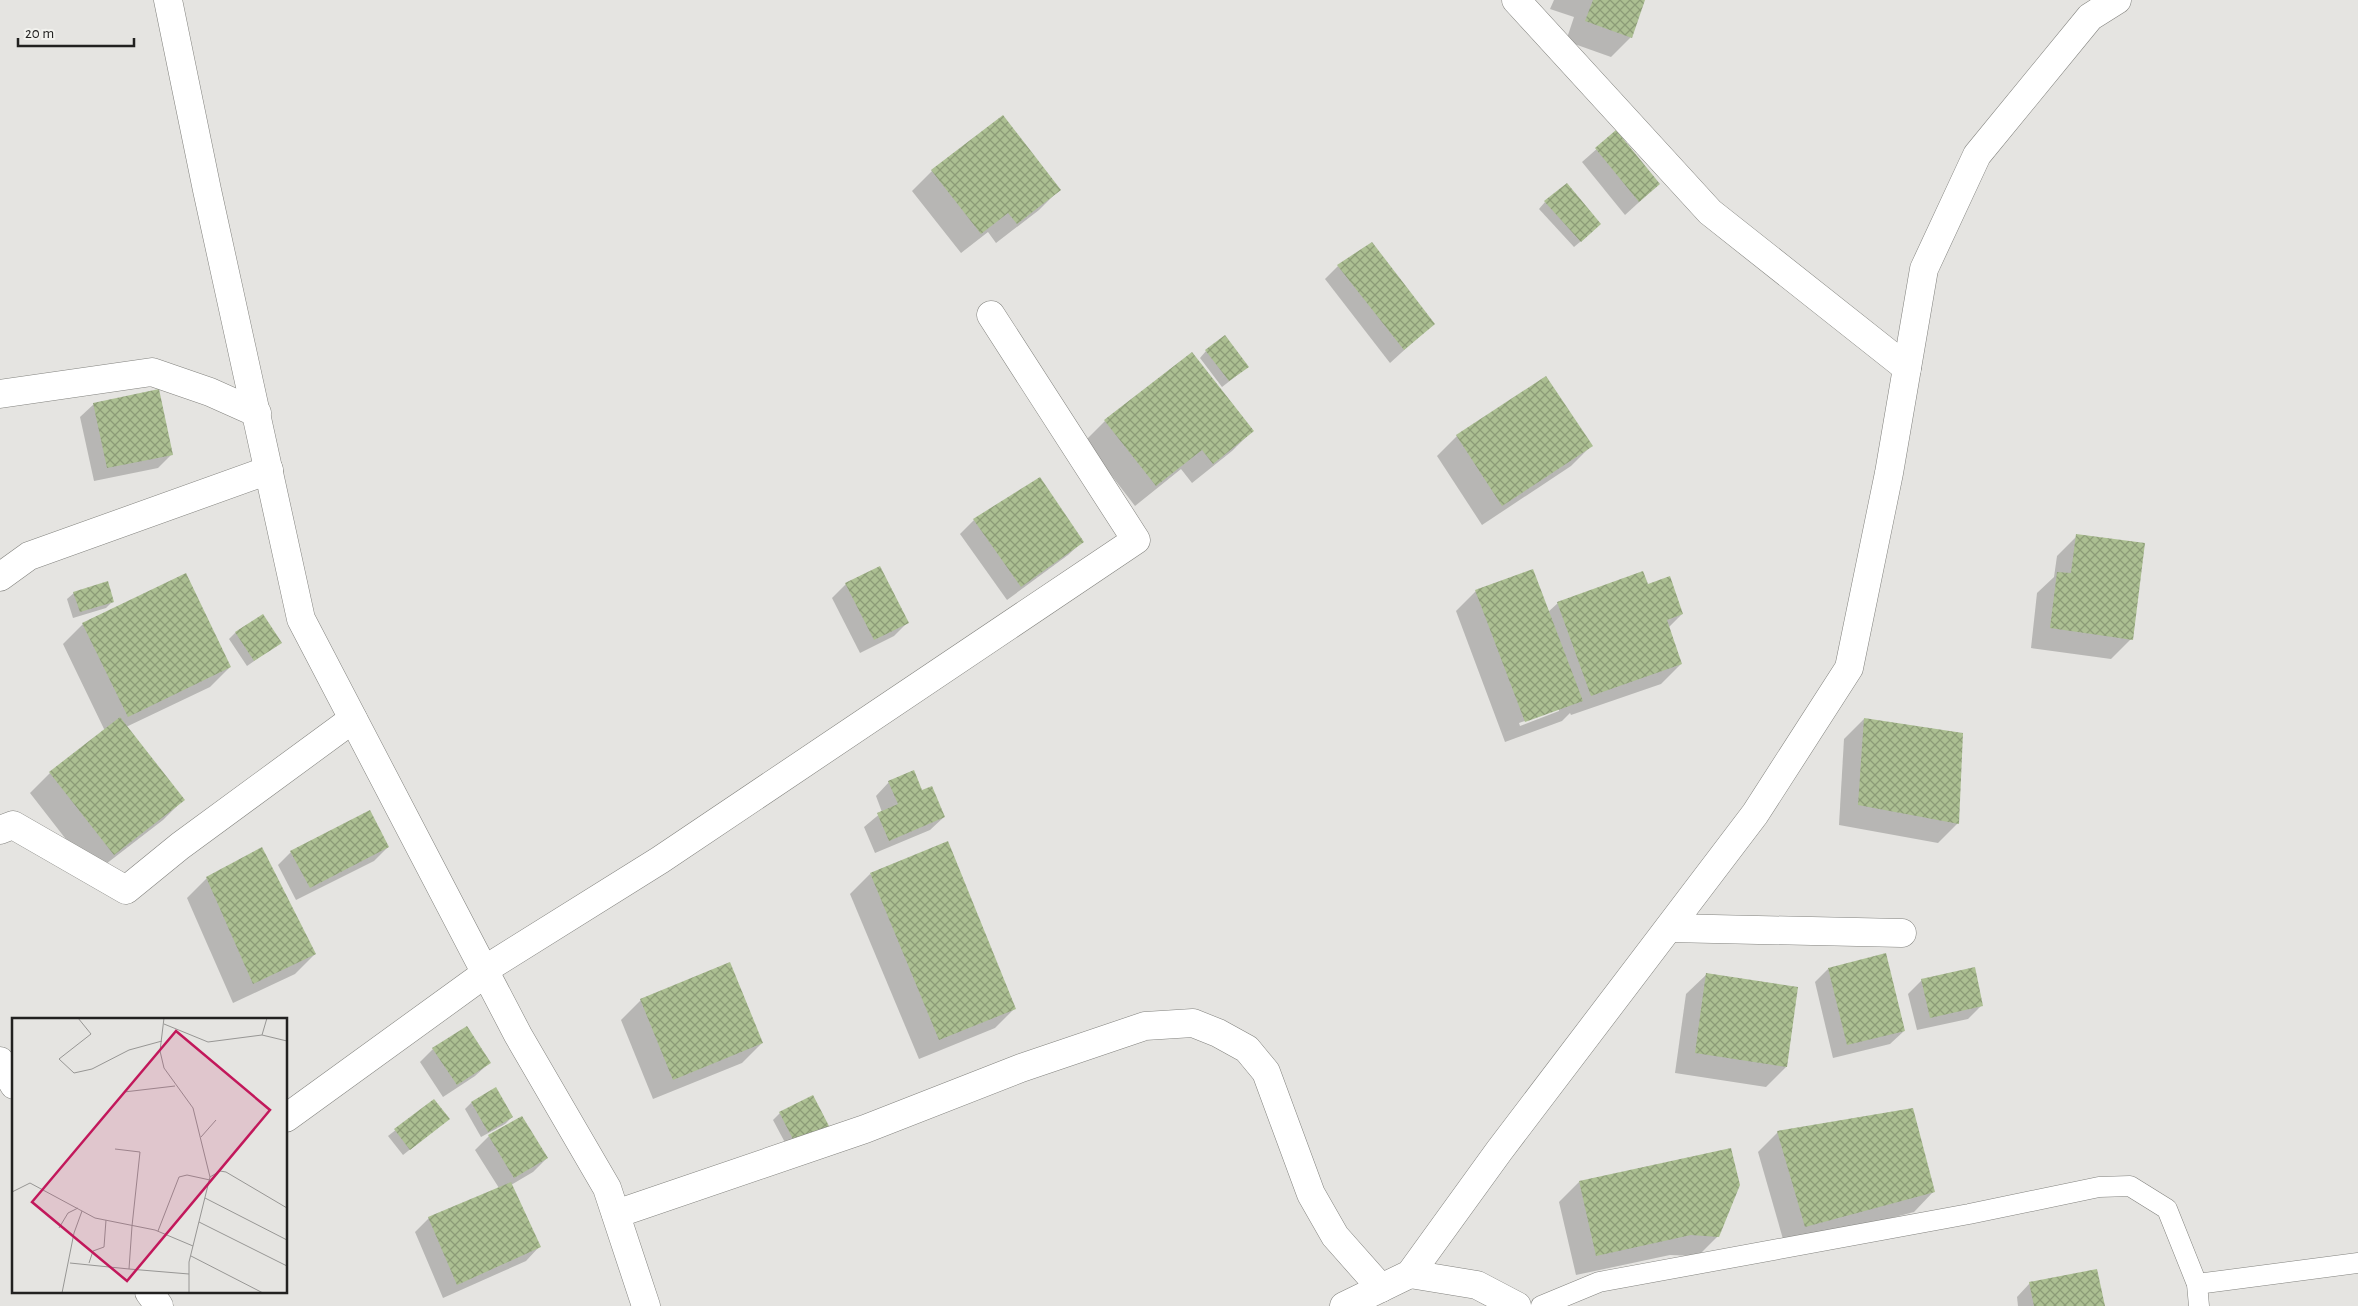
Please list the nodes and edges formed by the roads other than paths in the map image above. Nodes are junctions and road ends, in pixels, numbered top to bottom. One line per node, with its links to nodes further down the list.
1 (168, 0): 7 (street)
2 (1516, 0): 5 (street)
3 (2117, 0): 5 (street)
4 (991, 315): 14 (street)
5 (1907, 368): 12 (street)
6 (0, 394): 7 (street)
7 (257, 413): 8 (street)
8 (269, 470): 9 (street); 10 (street)
9 (0, 577)
10 (353, 719): 11 (street); 14 (street)
11 (0, 830)
12 (1668, 928): 13 (street); 20 (street)
13 (1902, 933)
14 (485, 972): 17 (street); 18 (street)
15 (0, 1061): 16 (street)
16 (12, 1082)
17 (288, 1117)
18 (616, 1214): 22 (street); 25 (street)
19 (2358, 1263): 21 (lane)
20 (1410, 1274): 22 (street); 27 (street)
21 (2197, 1284): 28 (lane); 29 (lane)
22 (1381, 1288): 26 (street)
23 (150, 1294): 24 (street)
24 (159, 1306)
25 (646, 1306)
26 (1344, 1306)
27 (1516, 1306)
28 (1541, 1306)
29 (2199, 1306)

